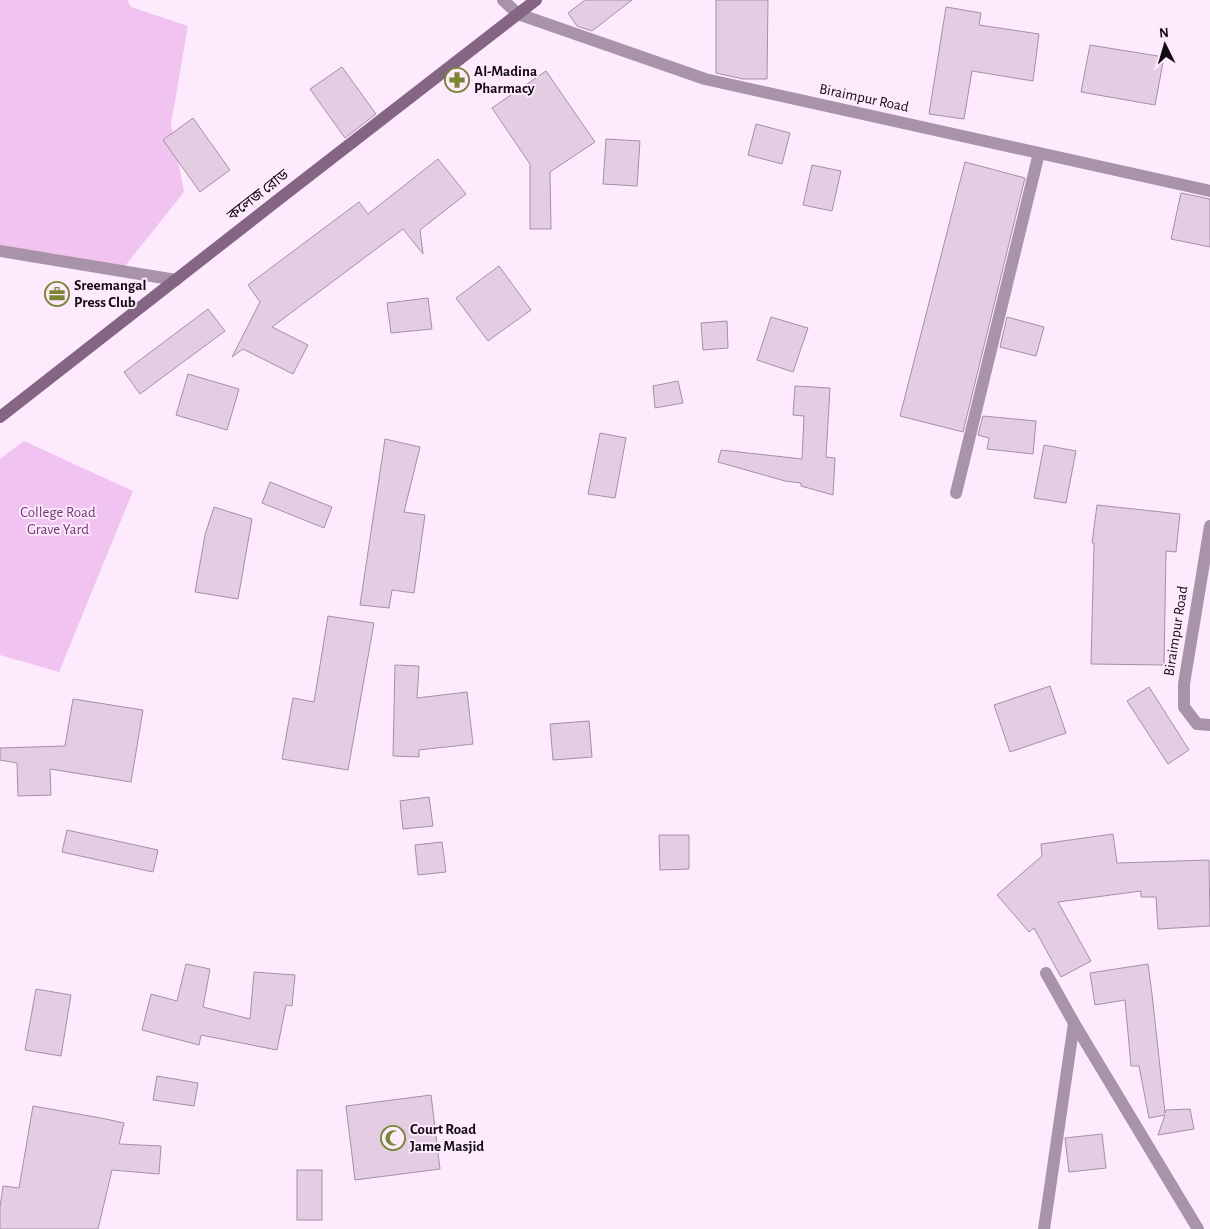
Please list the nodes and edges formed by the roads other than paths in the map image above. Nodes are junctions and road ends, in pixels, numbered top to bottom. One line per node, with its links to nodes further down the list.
1 (503, 0): 3 (street)
2 (536, 0): 3 (main road, কলেজ রোড)
3 (518, 14): 4 (street, Biraimpur Road); 7 (main road, কলেজ রোড)
4 (1039, 153): 5 (street, Biraimpur Road); 9 (street)
5 (1210, 191)
6 (0, 251): 7 (street)
7 (176, 280): 8 (main road, কলেজ রোড)
8 (0, 417)
9 (956, 493)
10 (1210, 526): 11 (street, Biraimpur Road)
11 (1210, 725)
12 (1046, 973): 13 (street)
13 (1074, 1023): 14 (street); 15 (street)
14 (1044, 1229)
15 (1198, 1229)

